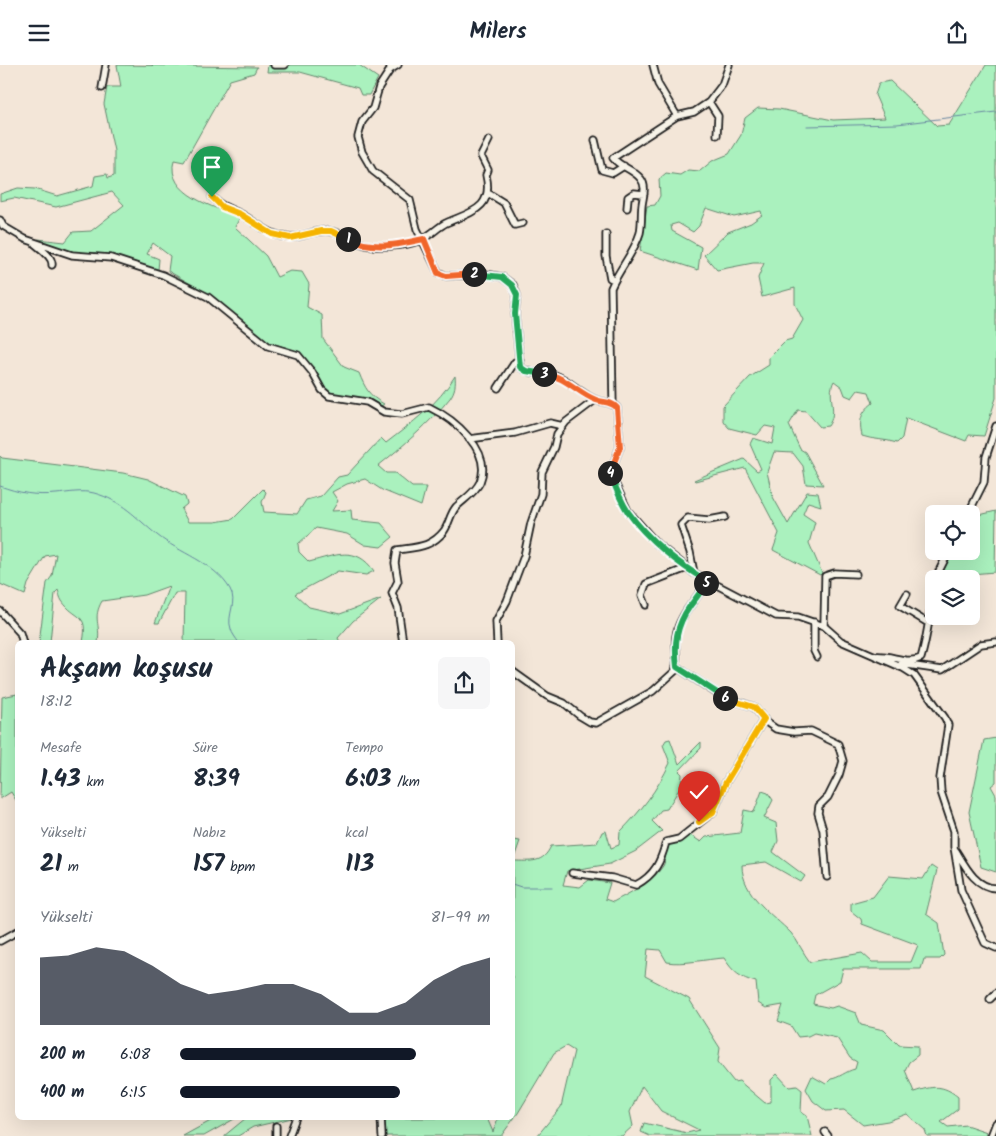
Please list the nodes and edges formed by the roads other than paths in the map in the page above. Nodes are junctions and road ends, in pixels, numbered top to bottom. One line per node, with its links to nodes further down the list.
1 (106, 65): 8 (street)
2 (274, 65): 3 (street)
3 (285, 65)
4 (398, 65): 7 (street)
5 (653, 65): 10 (street)
6 (729, 65): 9 (street)
7 (390, 67): 22 (street)
8 (102, 88)
9 (709, 102): 10 (street); 11 (street)
10 (677, 116): 14 (street)
11 (717, 135)
12 (489, 140): 15 (street)
13 (595, 140): 14 (street)
14 (624, 166): 16 (street)
15 (488, 193): 20 (street); 22 (street)
16 (644, 194): 18 (street); 25 (street)
17 (212, 197): 22 (street)
18 (627, 208)
19 (0, 220): 23 (street)
20 (523, 223)
21 (606, 234): 25 (street)
22 (424, 239): 26 (street)
23 (32, 241): 24 (street); 32 (street)
24 (52, 265)
25 (614, 280): 29 (street)
26 (520, 361): 27 (street); 28 (street)
27 (498, 388)
28 (595, 400): 29 (street); 30 (street)
29 (613, 403): 35 (street)
30 (563, 426): 32 (street); 48 (street)
31 (996, 426): 33 (street)
32 (469, 439): 47 (street)
33 (973, 505)
34 (725, 517): 36 (street)
35 (687, 568): 36 (street); 40 (street)
36 (694, 573): 38 (street)
37 (856, 574): 44 (street)
38 (707, 581): 43 (street); 53 (street)
39 (907, 594): 42 (street)
40 (646, 605)
41 (0, 611): 46 (street)
42 (925, 621)
43 (814, 622): 44 (street); 51 (street)
44 (824, 625): 50 (street)
45 (928, 625): 50 (street)
46 (22, 640)
47 (403, 640)
48 (497, 640)
49 (996, 642): 52 (street)
50 (875, 656): 52 (street)
51 (817, 657)
52 (889, 662): 56 (street)
53 (677, 667): 54 (street); 55 (street)
54 (515, 673)
55 (764, 719): 57 (street); 58 (street)
56 (954, 847): 59 (street); 64 (street)
57 (572, 873)
58 (827, 877)
59 (996, 888)
60 (15, 932): 61 (street)
61 (10, 935): 62 (street); 63 (street)
62 (0, 941)
63 (0, 946)
64 (996, 949)
65 (996, 993): 66 (street)
66 (990, 999)
67 (295, 1120): 72 (street)
68 (381, 1120): 73 (street)
69 (996, 1123): 74 (street)
70 (276, 1127): 71 (street)
71 (276, 1136)
72 (289, 1136)
73 (382, 1136)
74 (991, 1136)

